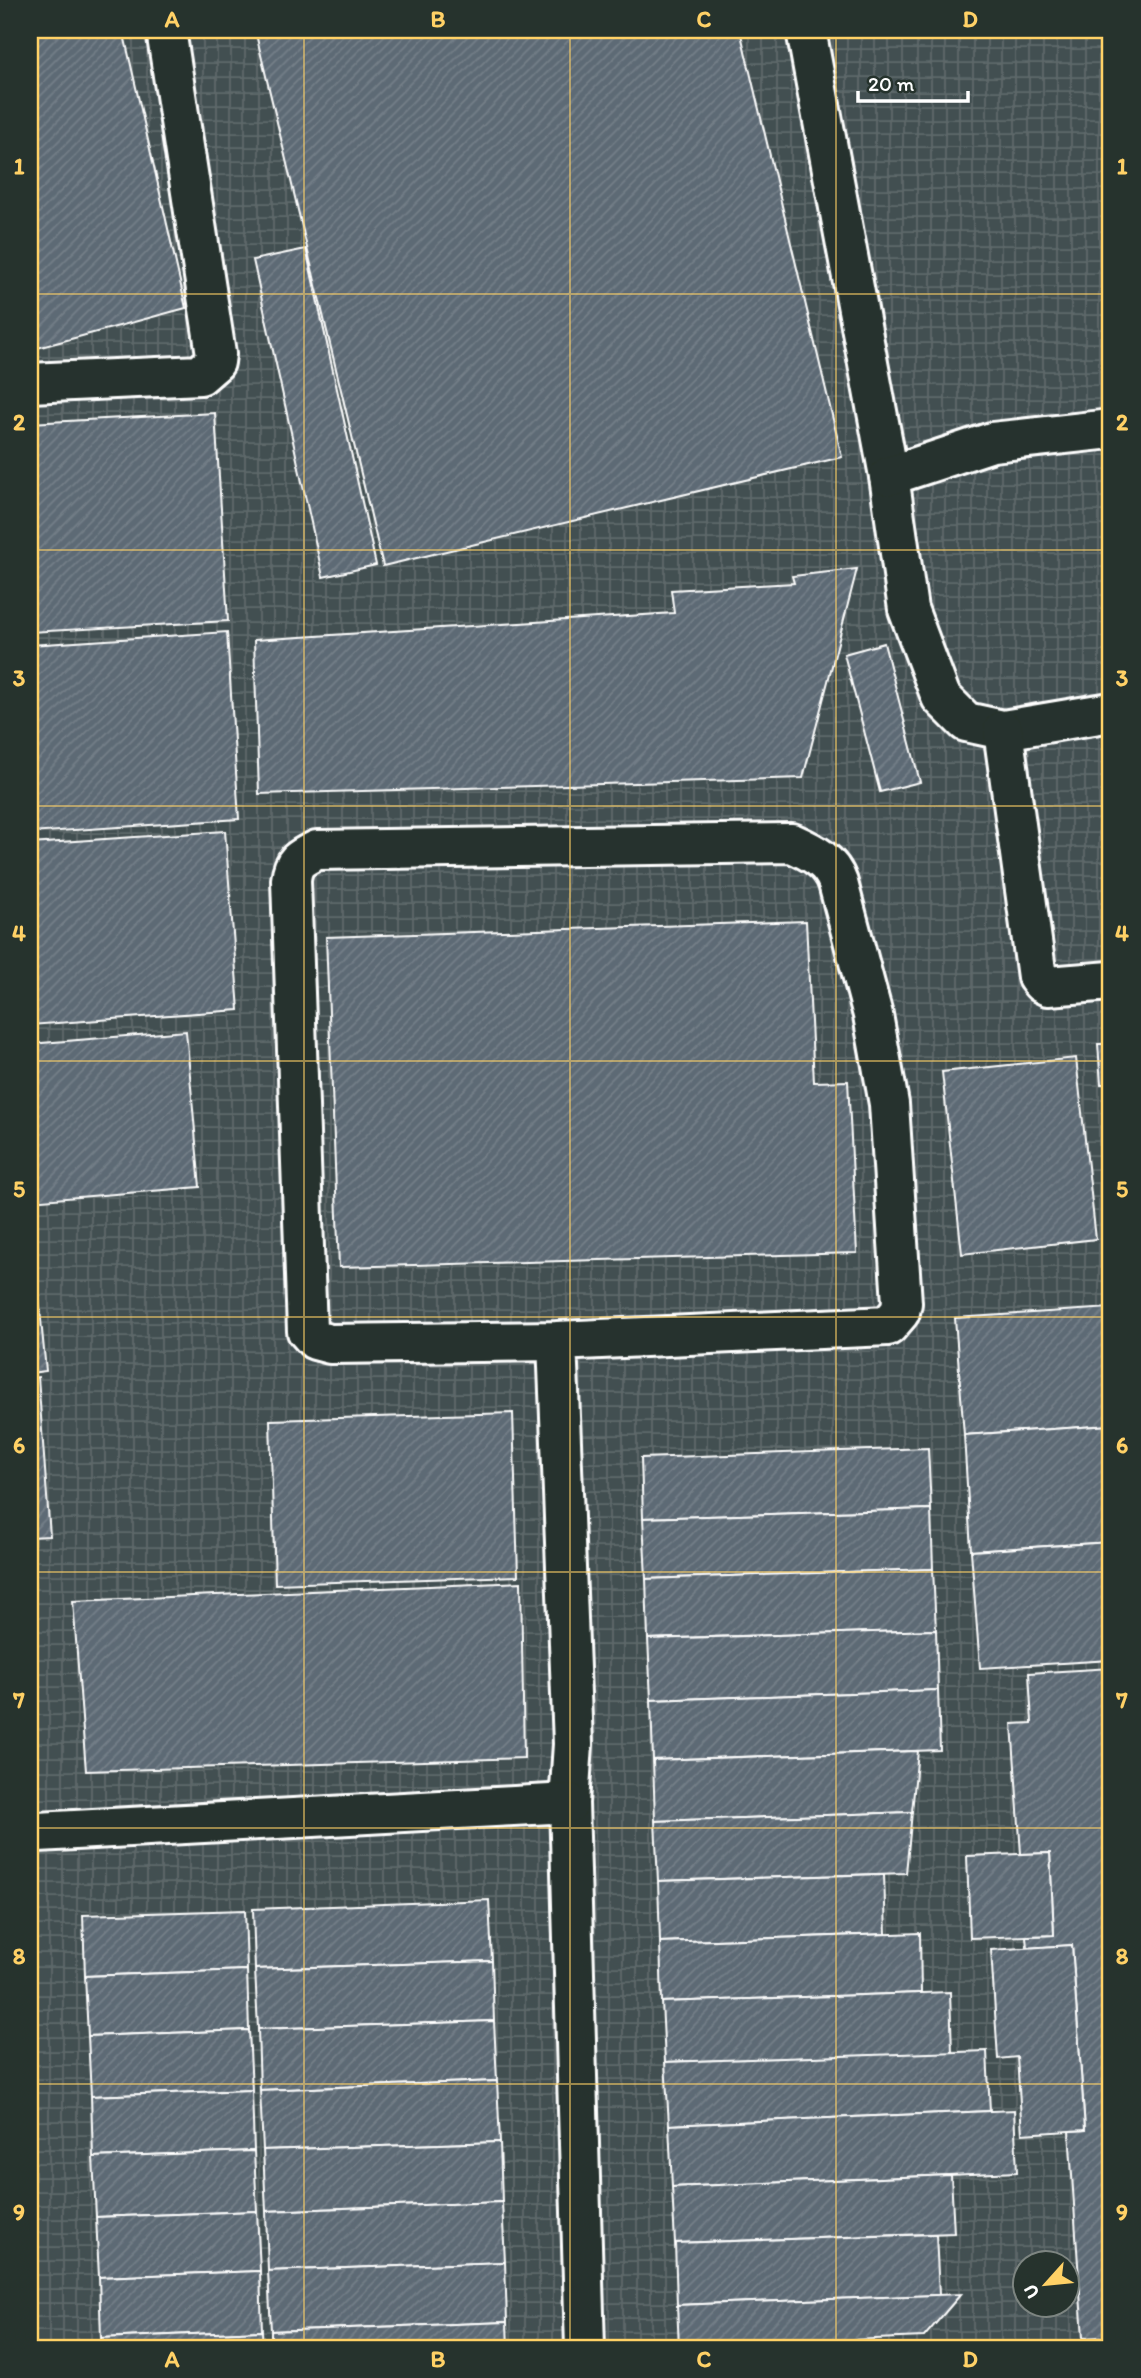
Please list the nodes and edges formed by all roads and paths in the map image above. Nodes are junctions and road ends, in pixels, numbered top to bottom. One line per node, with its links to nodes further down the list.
1 (166, 30): 3 (lane)
2 (806, 30): 5 (lane)
3 (30, 383)
4 (1111, 429): 5 (lane)
5 (889, 475): 7 (lane)
6 (1111, 712): 7 (lane)
7 (1003, 730): 8 (lane)
8 (1111, 981)
9 (557, 1341): 9 (lane); 10 (lane)
10 (569, 1803): 11 (lane); 12 (lane)
11 (30, 1835)
12 (585, 2348)

